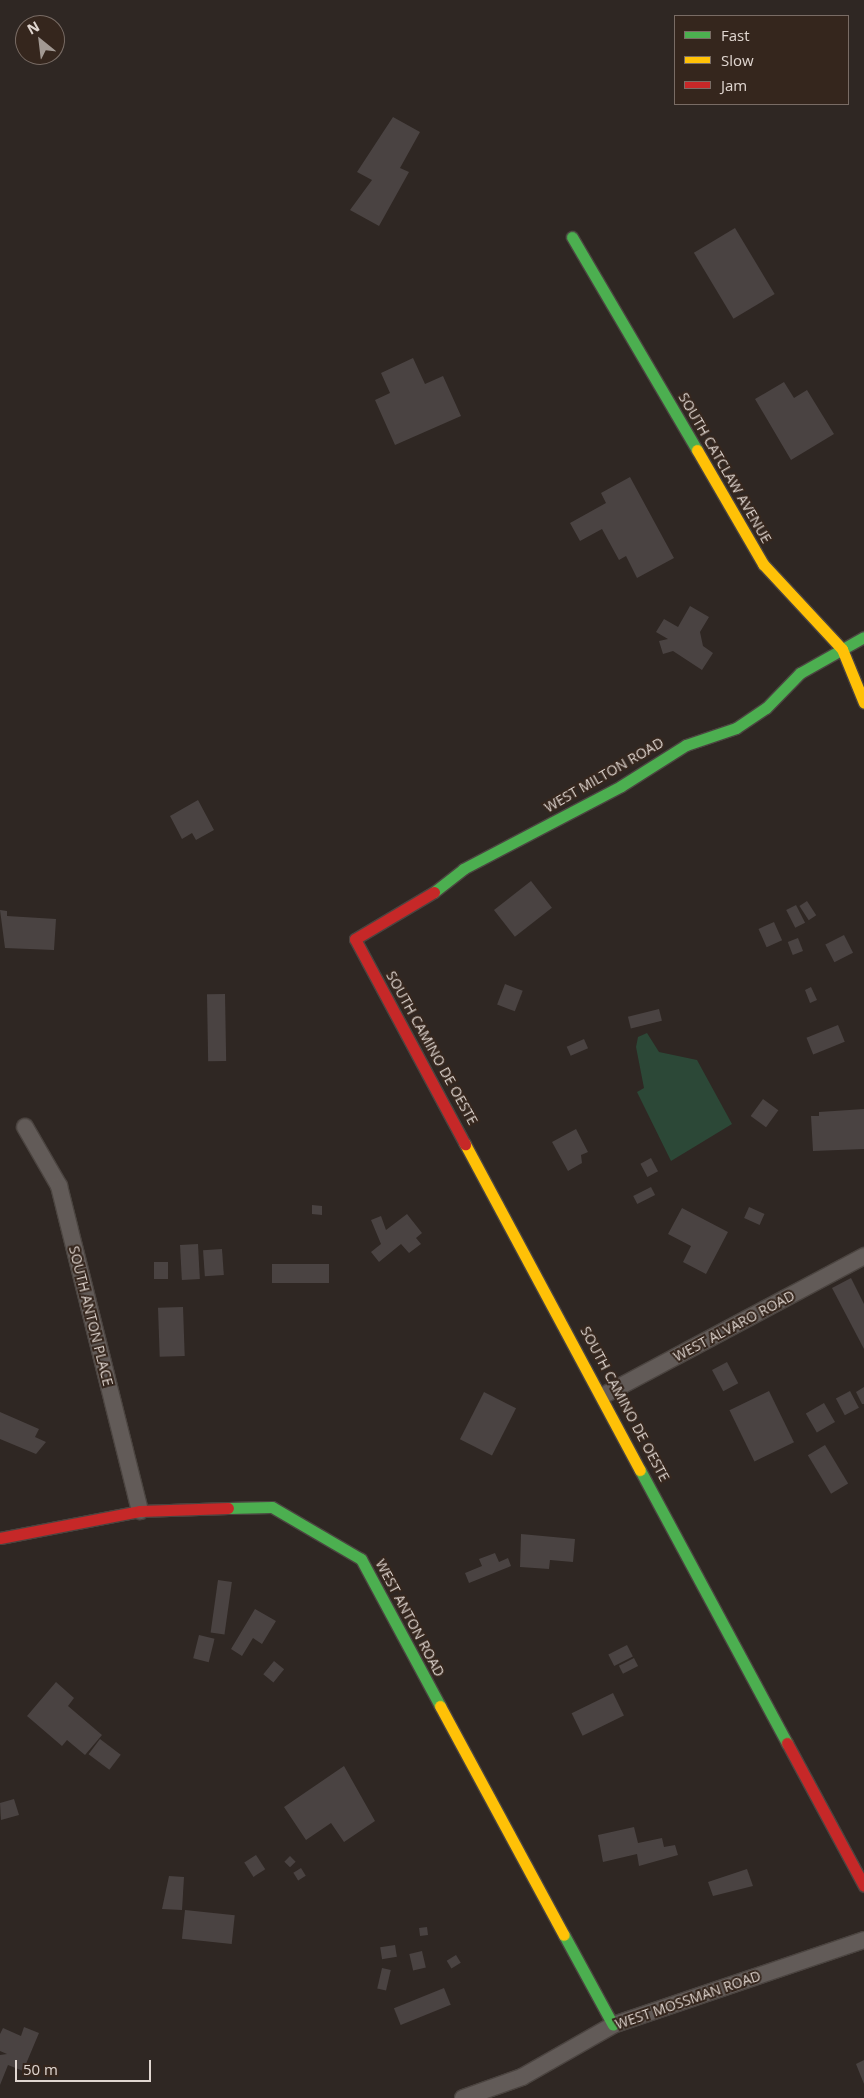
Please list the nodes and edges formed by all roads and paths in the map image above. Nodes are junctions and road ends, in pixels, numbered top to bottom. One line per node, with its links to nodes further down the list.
1 (572, 237): 3 (street, SOUTH CATCLAW AVENUE)
2 (864, 637): 3 (street, WEST MILTON ROAD)
3 (842, 649): 4 (street, SOUTH CATCLAW AVENUE); 5 (street, WEST MILTON ROAD)
4 (864, 703)
5 (356, 939): 8 (street, SOUTH CAMINO DE OESTE)
6 (25, 1127): 9 (street, SOUTH ANTON PLACE)
7 (864, 1256): 8 (street, WEST ALVARO ROAD)
8 (604, 1395): 11 (street, SOUTH CAMINO DE OESTE)
9 (140, 1511): 10 (street, WEST ANTON ROAD); 13 (street, WEST ANTON ROAD)
10 (0, 1538)
11 (864, 1886)
12 (864, 1940): 13 (street, WEST MOSSMAN ROAD)
13 (613, 2025): 14 (street, WEST MOSSMAN ROAD)
14 (463, 2098)

